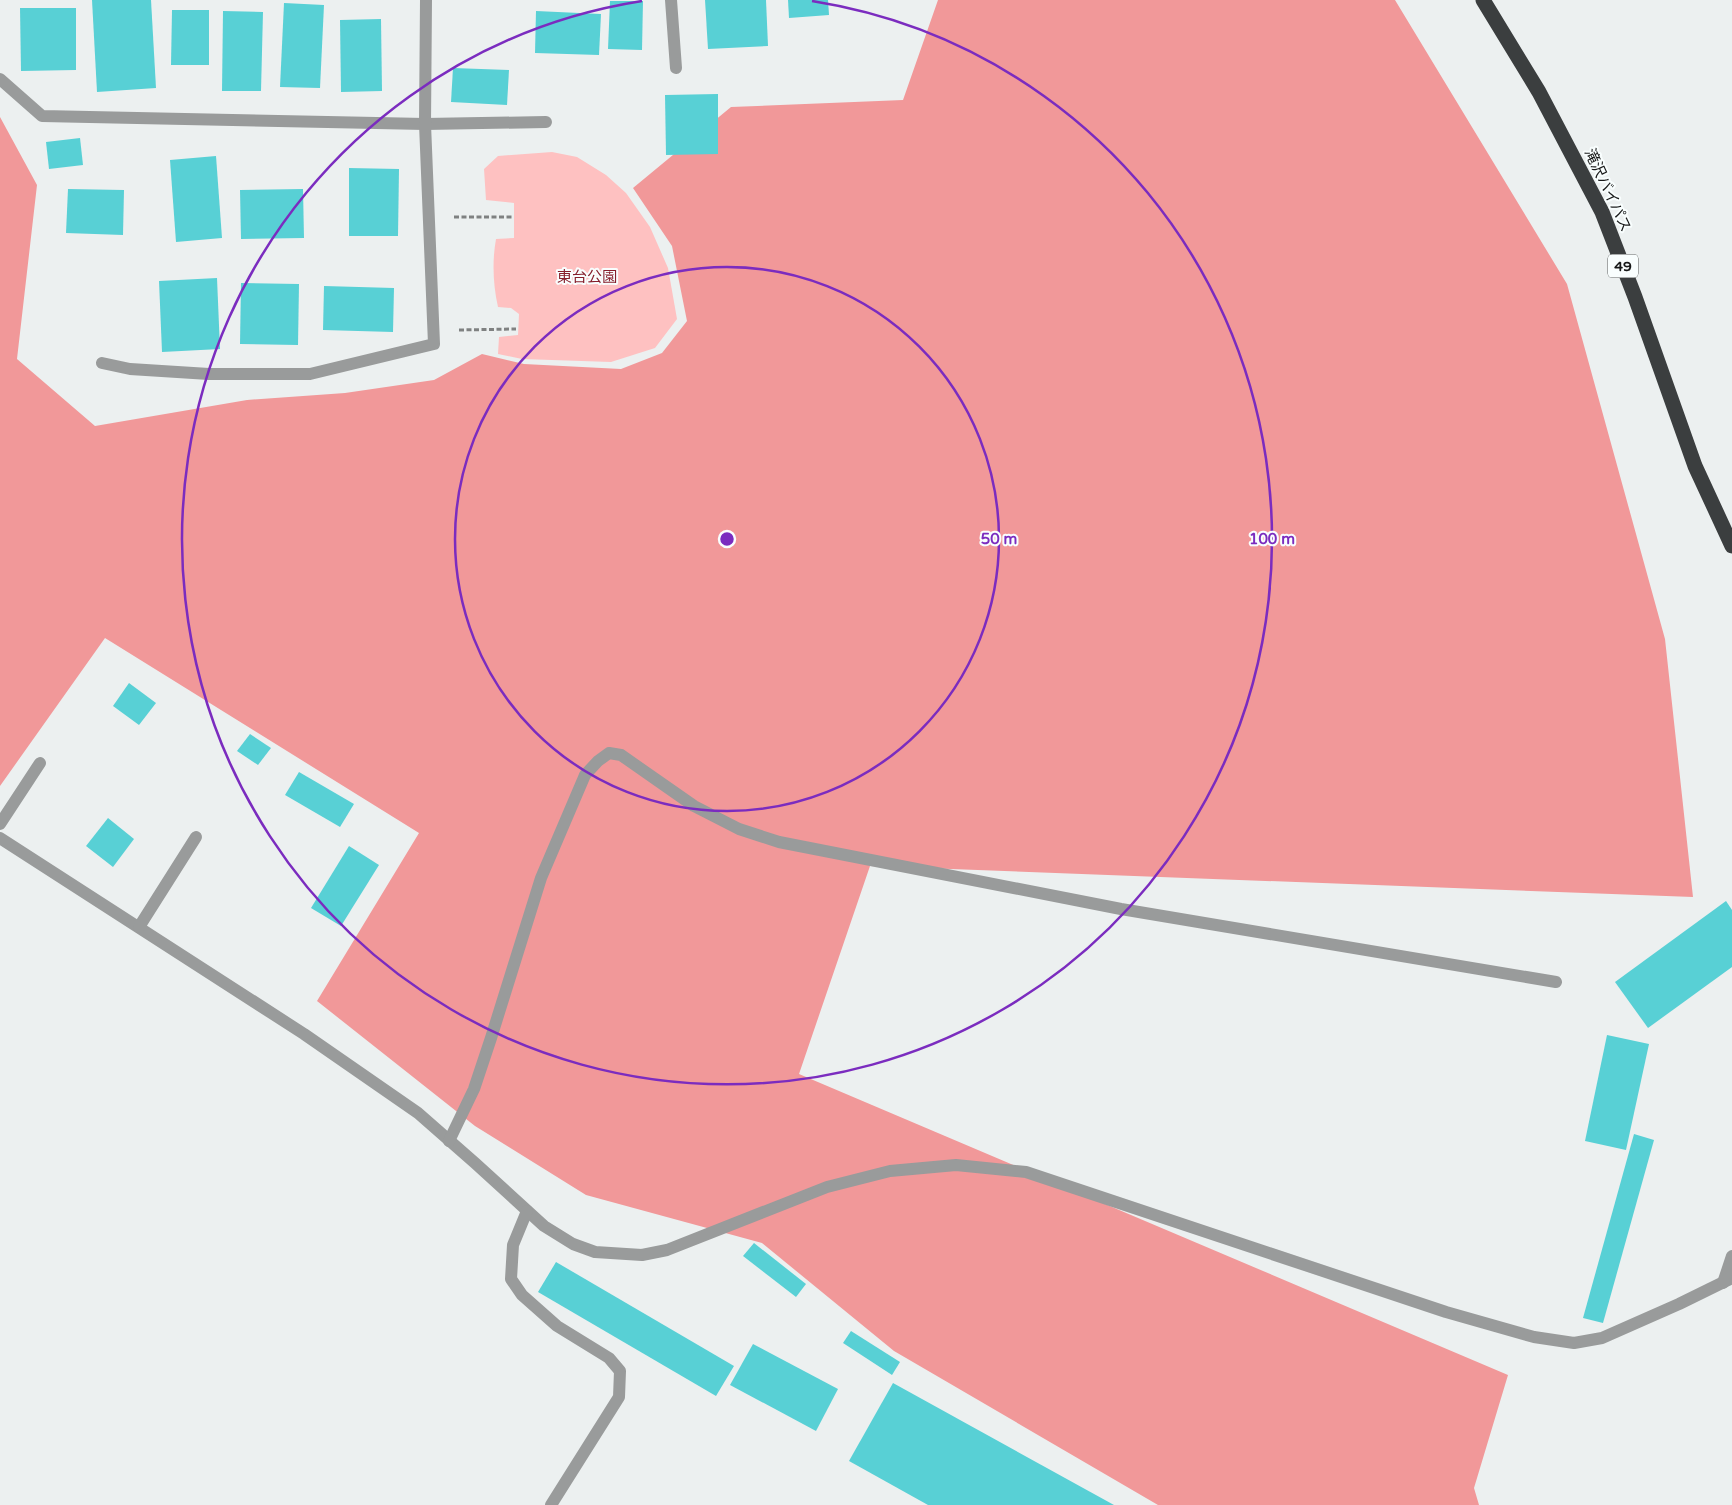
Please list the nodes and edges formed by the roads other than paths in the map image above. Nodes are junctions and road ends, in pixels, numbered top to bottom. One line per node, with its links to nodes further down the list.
1 (426, 0): 7 (street)
2 (671, 0): 4 (street)
3 (1483, 0): 9 (highway, 滝沢バイパス / 49)
4 (676, 68)
5 (0, 79): 7 (street)
6 (546, 122): 7 (street)
7 (425, 124): 8 (street)
8 (102, 363)
9 (1732, 546)
10 (40, 763): 11 (street)
11 (0, 824)
12 (196, 836): 14 (street)
13 (0, 838): 14 (street)
14 (138, 927): 16 (street)
15 (1556, 982): 16 (street)
16 (449, 1141): 17 (street)
17 (528, 1211): 19 (street); 20 (street)
18 (1732, 1256): 19 (street)
19 (1728, 1281)
20 (551, 1505)

